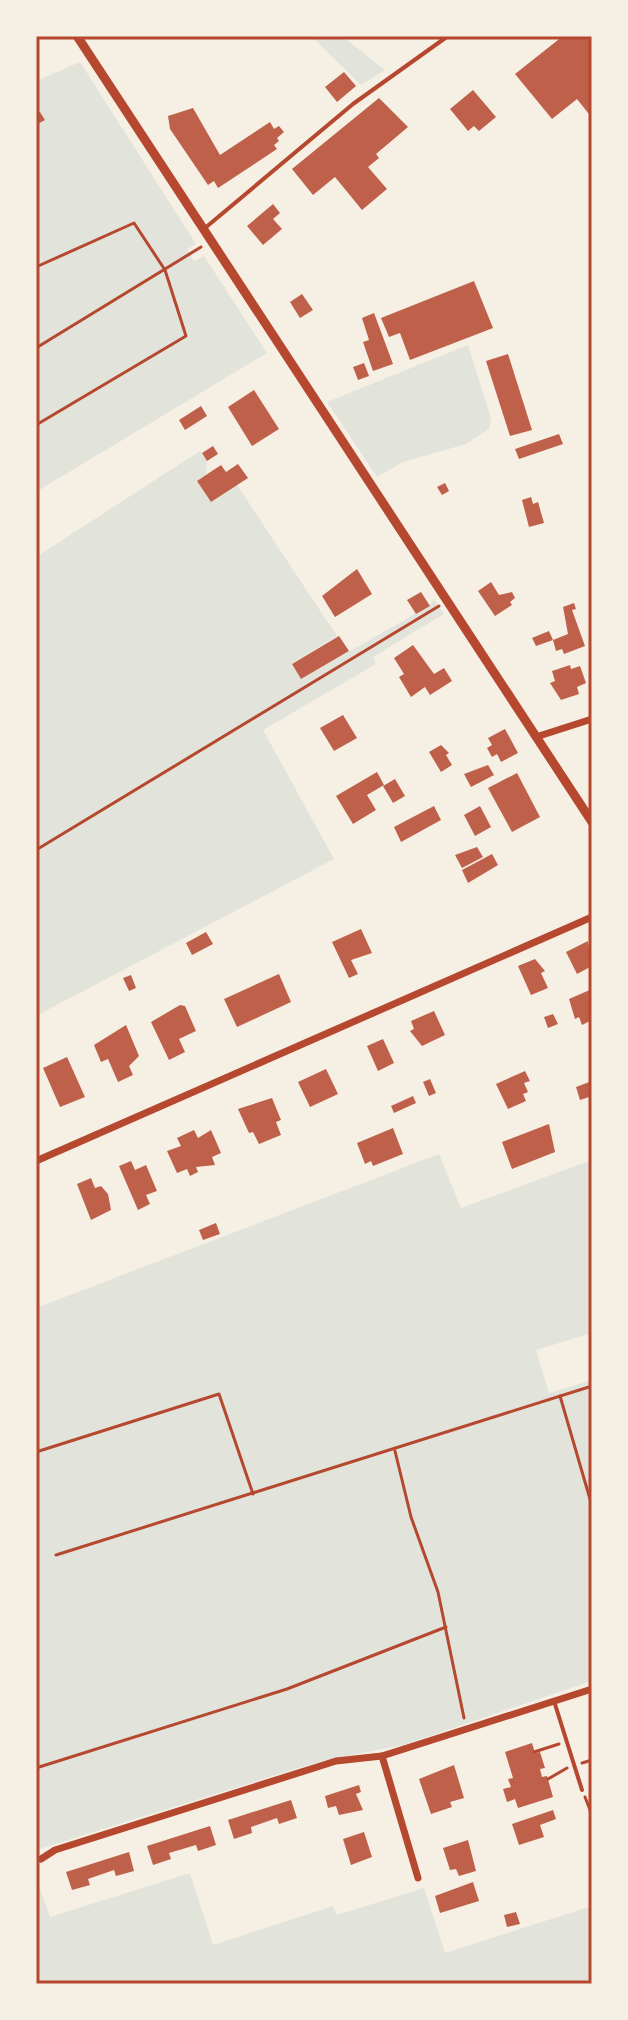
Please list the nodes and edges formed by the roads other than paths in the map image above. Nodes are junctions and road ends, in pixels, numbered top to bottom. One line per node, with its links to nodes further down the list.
1 (77, 36): 3 (street)
2 (448, 36): 3 (lane)
3 (203, 229): 5 (street)
4 (592, 719): 5 (street)
5 (539, 736): 6 (street)
6 (592, 822)
7 (592, 917): 8 (street)
8 (36, 1161)
9 (592, 1689): 10 (street)
10 (554, 1701): 11 (street); 12 (lane)
11 (382, 1756): 13 (street); 14 (street)
12 (582, 1790)
13 (41, 1859)
14 (418, 1878)

